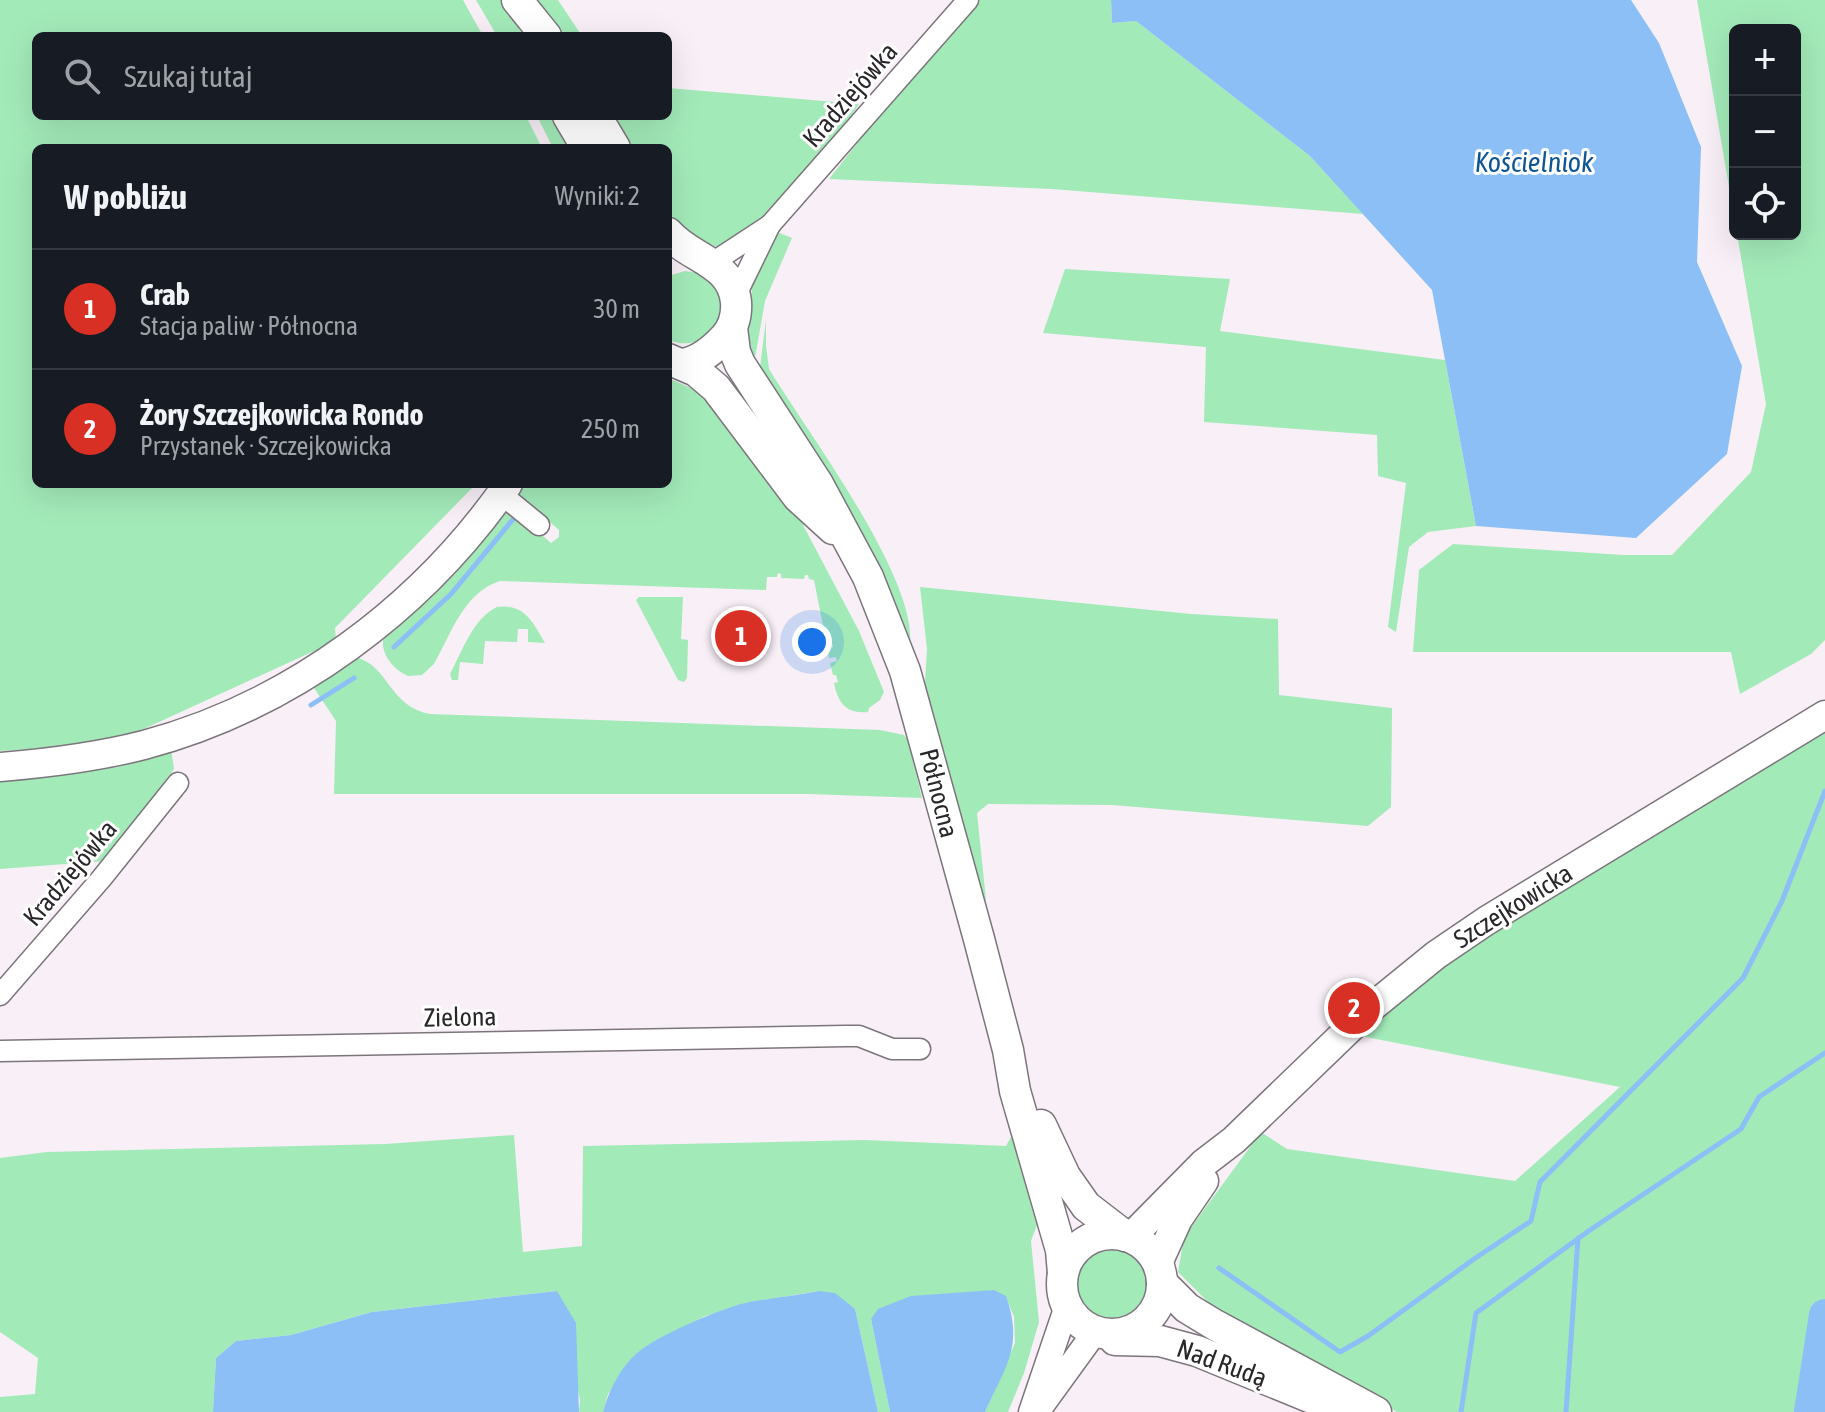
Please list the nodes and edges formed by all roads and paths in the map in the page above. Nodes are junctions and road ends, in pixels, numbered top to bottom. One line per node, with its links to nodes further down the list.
1 (516, 0): 3 (main road); 4 (main road)
2 (968, 0): 9 (street, Kradziejówka)
3 (528, 32)
4 (543, 32)
5 (570, 120): 7 (main road)
6 (598, 120): 8 (main road)
7 (585, 144)
8 (613, 144)
9 (770, 225): 11 (street, Kradziejówka); 12 (street, Kradziejówka)
10 (672, 238): 11 (main road)
11 (691, 259): 12 (main road)
12 (735, 297): 13 (main road, Północna)
13 (732, 328): 14 (main road); 17 (main road, Północna)
14 (675, 361): 17 (main road, Północna)
15 (505, 489): 16 (street); 19 (main road)
16 (539, 525)
17 (849, 544): 23 (main road, Północna)
18 (1825, 715): 25 (main road, Szczejkowicka)
19 (0, 767)
20 (178, 783): 21 (street, Kradziejówka)
21 (0, 995)
22 (920, 1049): 24 (street, Zielona)
23 (1008, 1050): 26 (main road, Północna); 27 (main road, Północna)
24 (0, 1051)
25 (1234, 1140): 26 (main road, Szczejkowicka); 28 (main road, Szczejkowicka)
26 (1128, 1236): 27 (main road); 28 (main road)
27 (1063, 1273): 29 (main road)
28 (1160, 1273): 30 (main road); 34 (main road, Nad Rudą)
29 (1067, 1306): 30 (main road); 31 (street)
30 (1095, 1332): 32 (street); 33 (main road, Nad Rudą)
31 (1031, 1412)
32 (1037, 1412)
33 (1346, 1412)
34 (1376, 1412)

